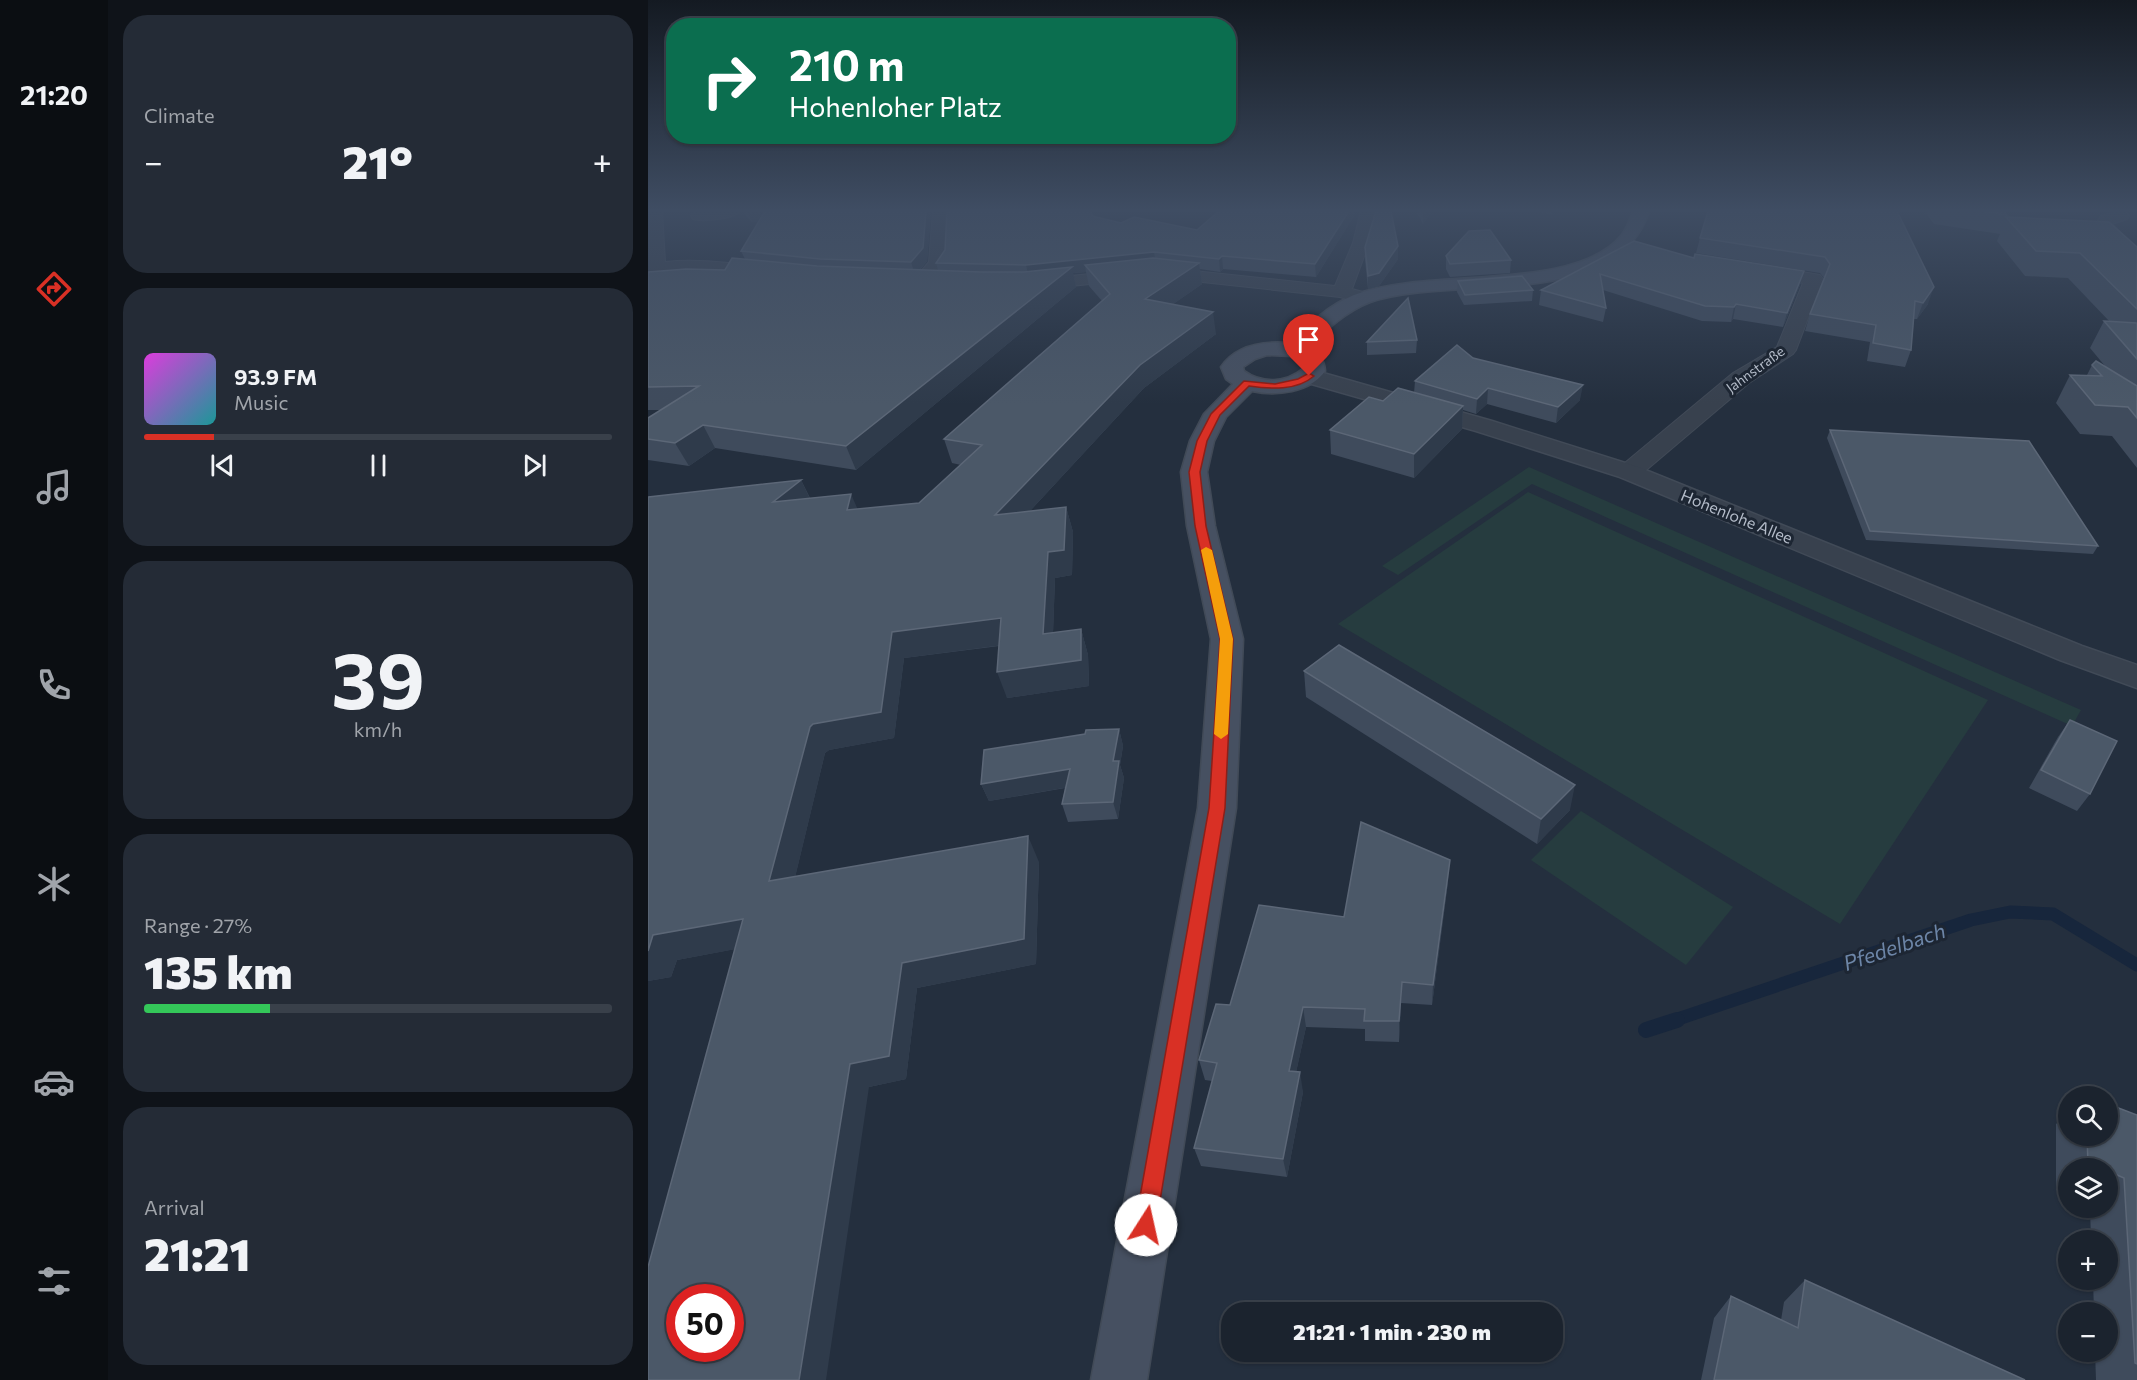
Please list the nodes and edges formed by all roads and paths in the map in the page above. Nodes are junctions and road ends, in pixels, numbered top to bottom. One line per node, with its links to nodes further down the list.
1 (927, 275): 8 (street)
2 (1119, 275): 10 (street)
3 (1201, 275): 11 (street)
4 (1355, 275): 11 (street)
5 (1526, 275): 11 (main road)
6 (1794, 275): 15 (street, Jahnstraße)
7 (899, 281): 8 (street)
8 (921, 282): 9 (street)
9 (943, 283)
10 (1013, 285)
11 (1352, 295): 12 (main road)
12 (1294, 350): 13 (main road); 14 (main road)
13 (1319, 379): 14 (main road); 15 (street, Hohenlohe Allee)
14 (1247, 383): 17 (main road)
15 (1629, 472): 16 (street, Hohenlohe Allee)
16 (2137, 677)
17 (1119, 1380)

